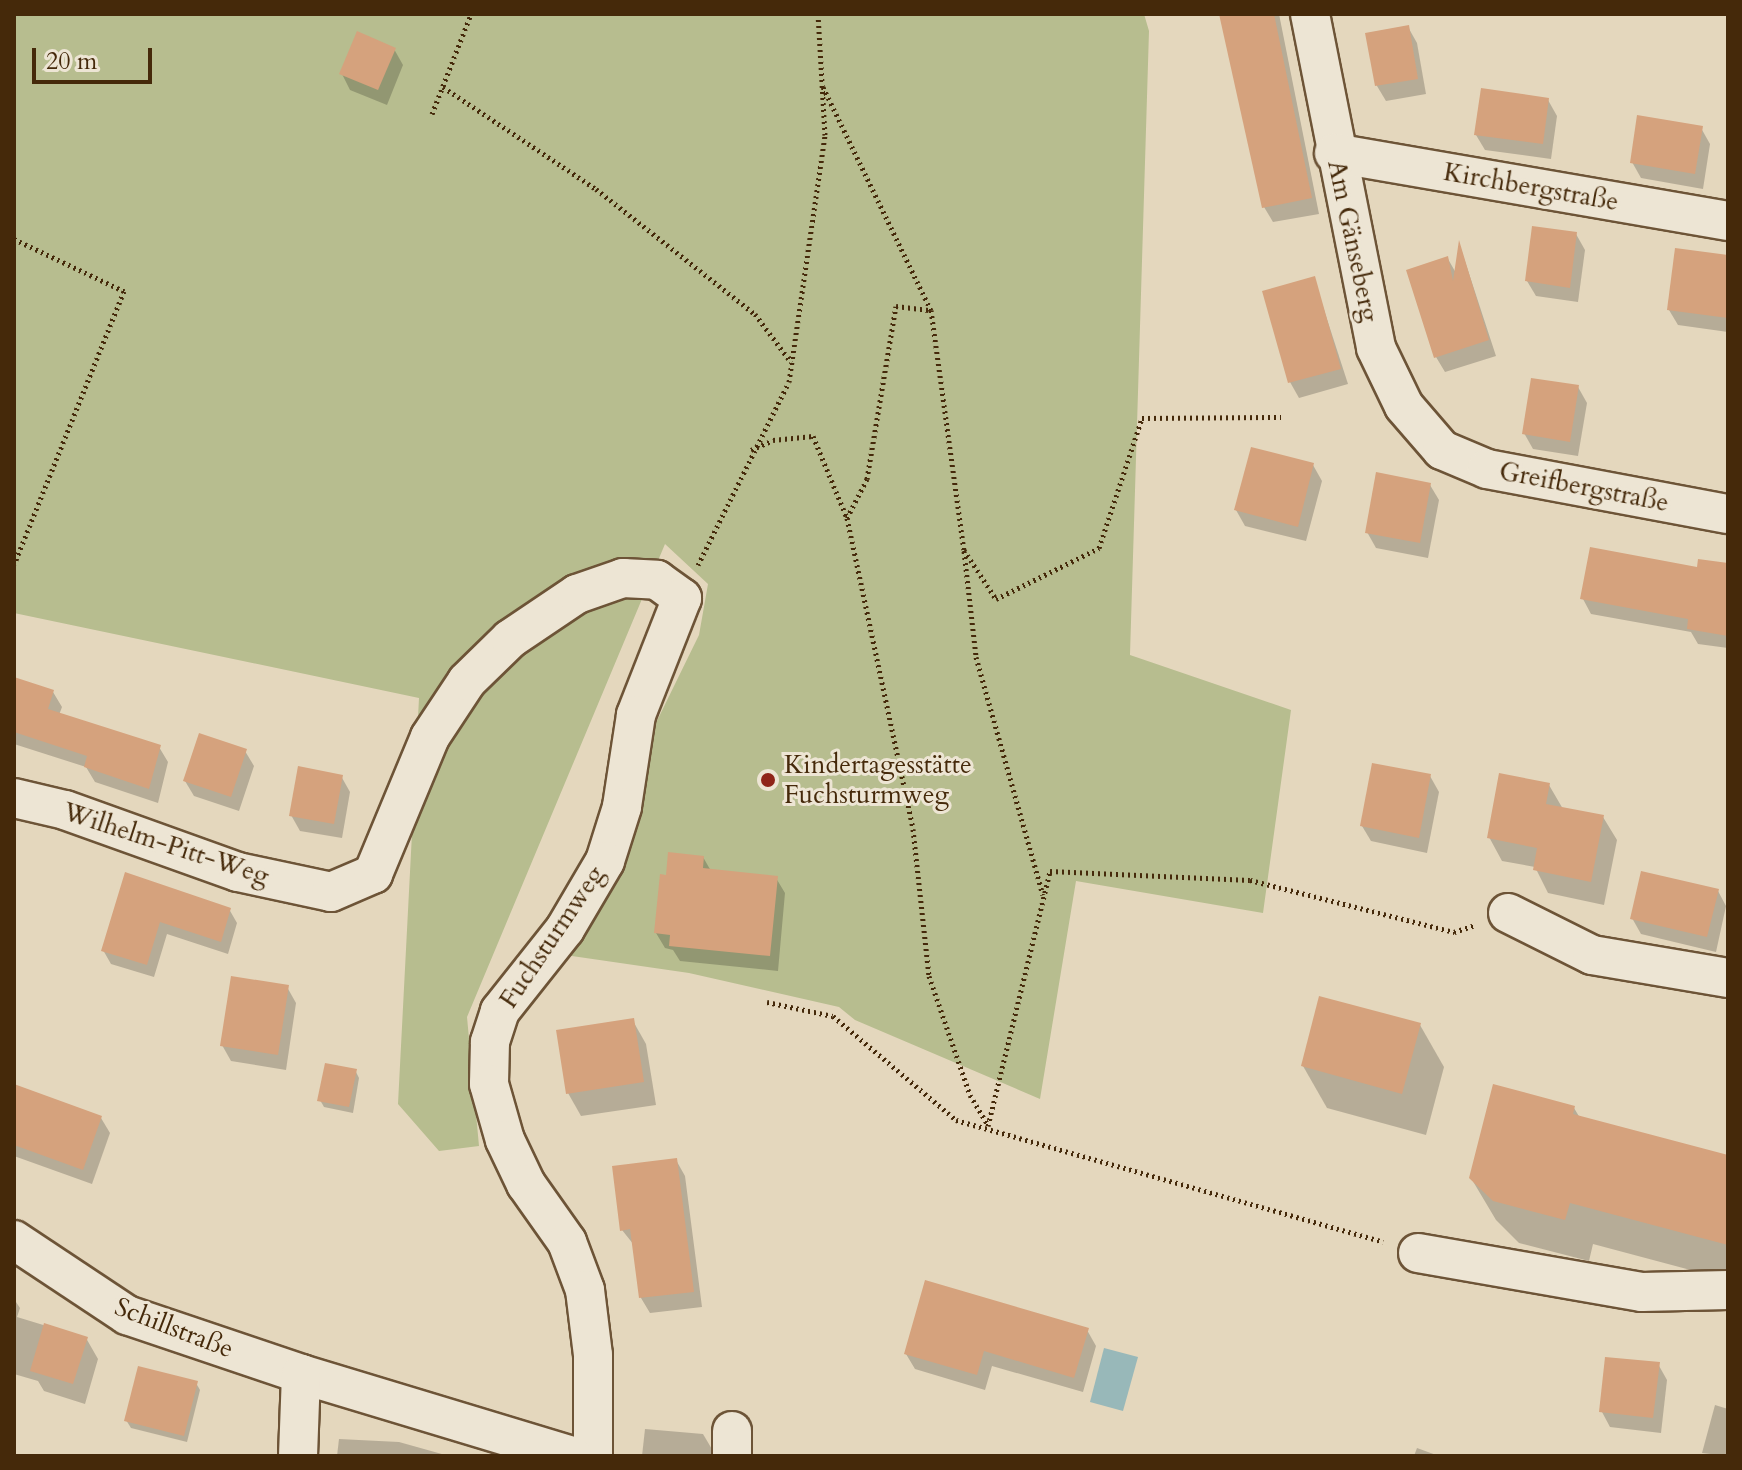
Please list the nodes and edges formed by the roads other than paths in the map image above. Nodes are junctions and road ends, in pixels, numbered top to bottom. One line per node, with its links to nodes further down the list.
1 (1310, 14): 2 (street, Am Gänseberg)
2 (1334, 153): 3 (street, Kirchbergstraße); 4 (street, Am Gänseberg)
3 (1728, 221)
4 (1442, 450): 5 (street, Greifbergstraße)
5 (1728, 514)
6 (682, 598): 7 (street, Wilhelm-Pitt-Weg); 16 (street, Fuchsturmweg)
7 (14, 798)
8 (1508, 913): 9 (street)
9 (1728, 978)
10 (14, 1240): 13 (street, Schillstraße)
11 (1418, 1253): 12 (street)
12 (1728, 1290)
13 (301, 1374): 14 (street); 15 (street, Schillstraße)
14 (298, 1456)
15 (573, 1456)
16 (593, 1456)

